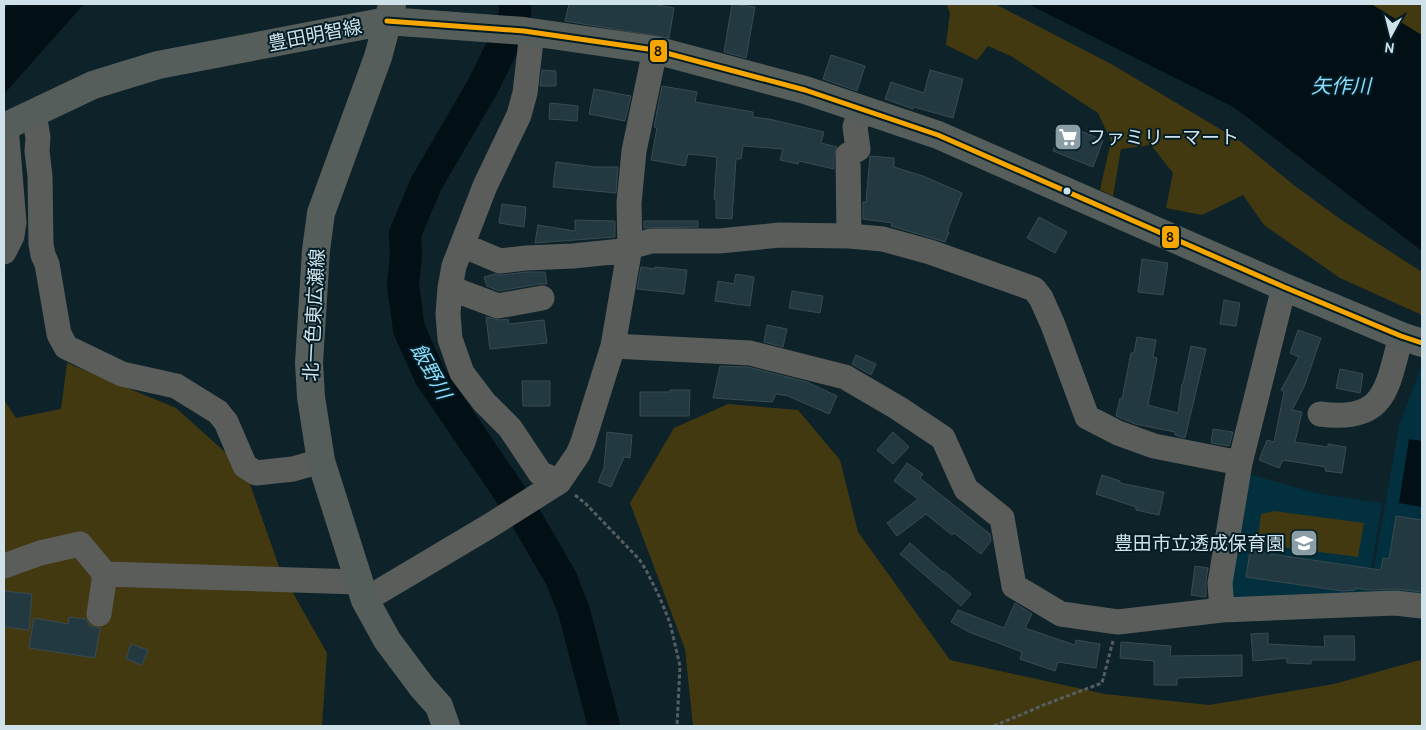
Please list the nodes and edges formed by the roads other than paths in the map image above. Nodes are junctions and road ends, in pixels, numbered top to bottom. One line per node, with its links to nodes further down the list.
1 (389, 12): 2 (main road, 豊田明智線); 5 (main road, 豊田明智線); 17 (main road, 北一色東広瀬線)
2 (528, 32): 3 (main road, 豊田明智線); 8 (street)
3 (655, 50): 4 (main road, 豊田明智線); 9 (street)
4 (861, 109): 7 (street); 11 (main road, 豊田明智線)
5 (34, 113): 6 (main road, 豊田明智線); 17 (street)
6 (5, 126): 10 (street)
7 (848, 236): 9 (street); 18 (street)
8 (462, 245): 9 (street); 12 (street)
9 (630, 247): 15 (street)
10 (4, 252)
11 (1284, 287): 14 (main road, 豊田明智線); 18 (street)
12 (450, 288): 13 (street); 19 (street)
13 (542, 298)
14 (1412, 339): 16 (street)
15 (613, 346): 19 (street); 24 (street)
16 (1320, 414)
17 (322, 462): 22 (main road, 北一色東広瀬線)
18 (1240, 463): 24 (street)
19 (550, 487): 22 (street)
20 (4, 566): 21 (street)
21 (105, 574): 22 (street); 25 (street)
22 (362, 591): 26 (main road, 北一色東広瀬線)
23 (1422, 606): 24 (street)
24 (1222, 610)
25 (99, 614)
26 (446, 726)

